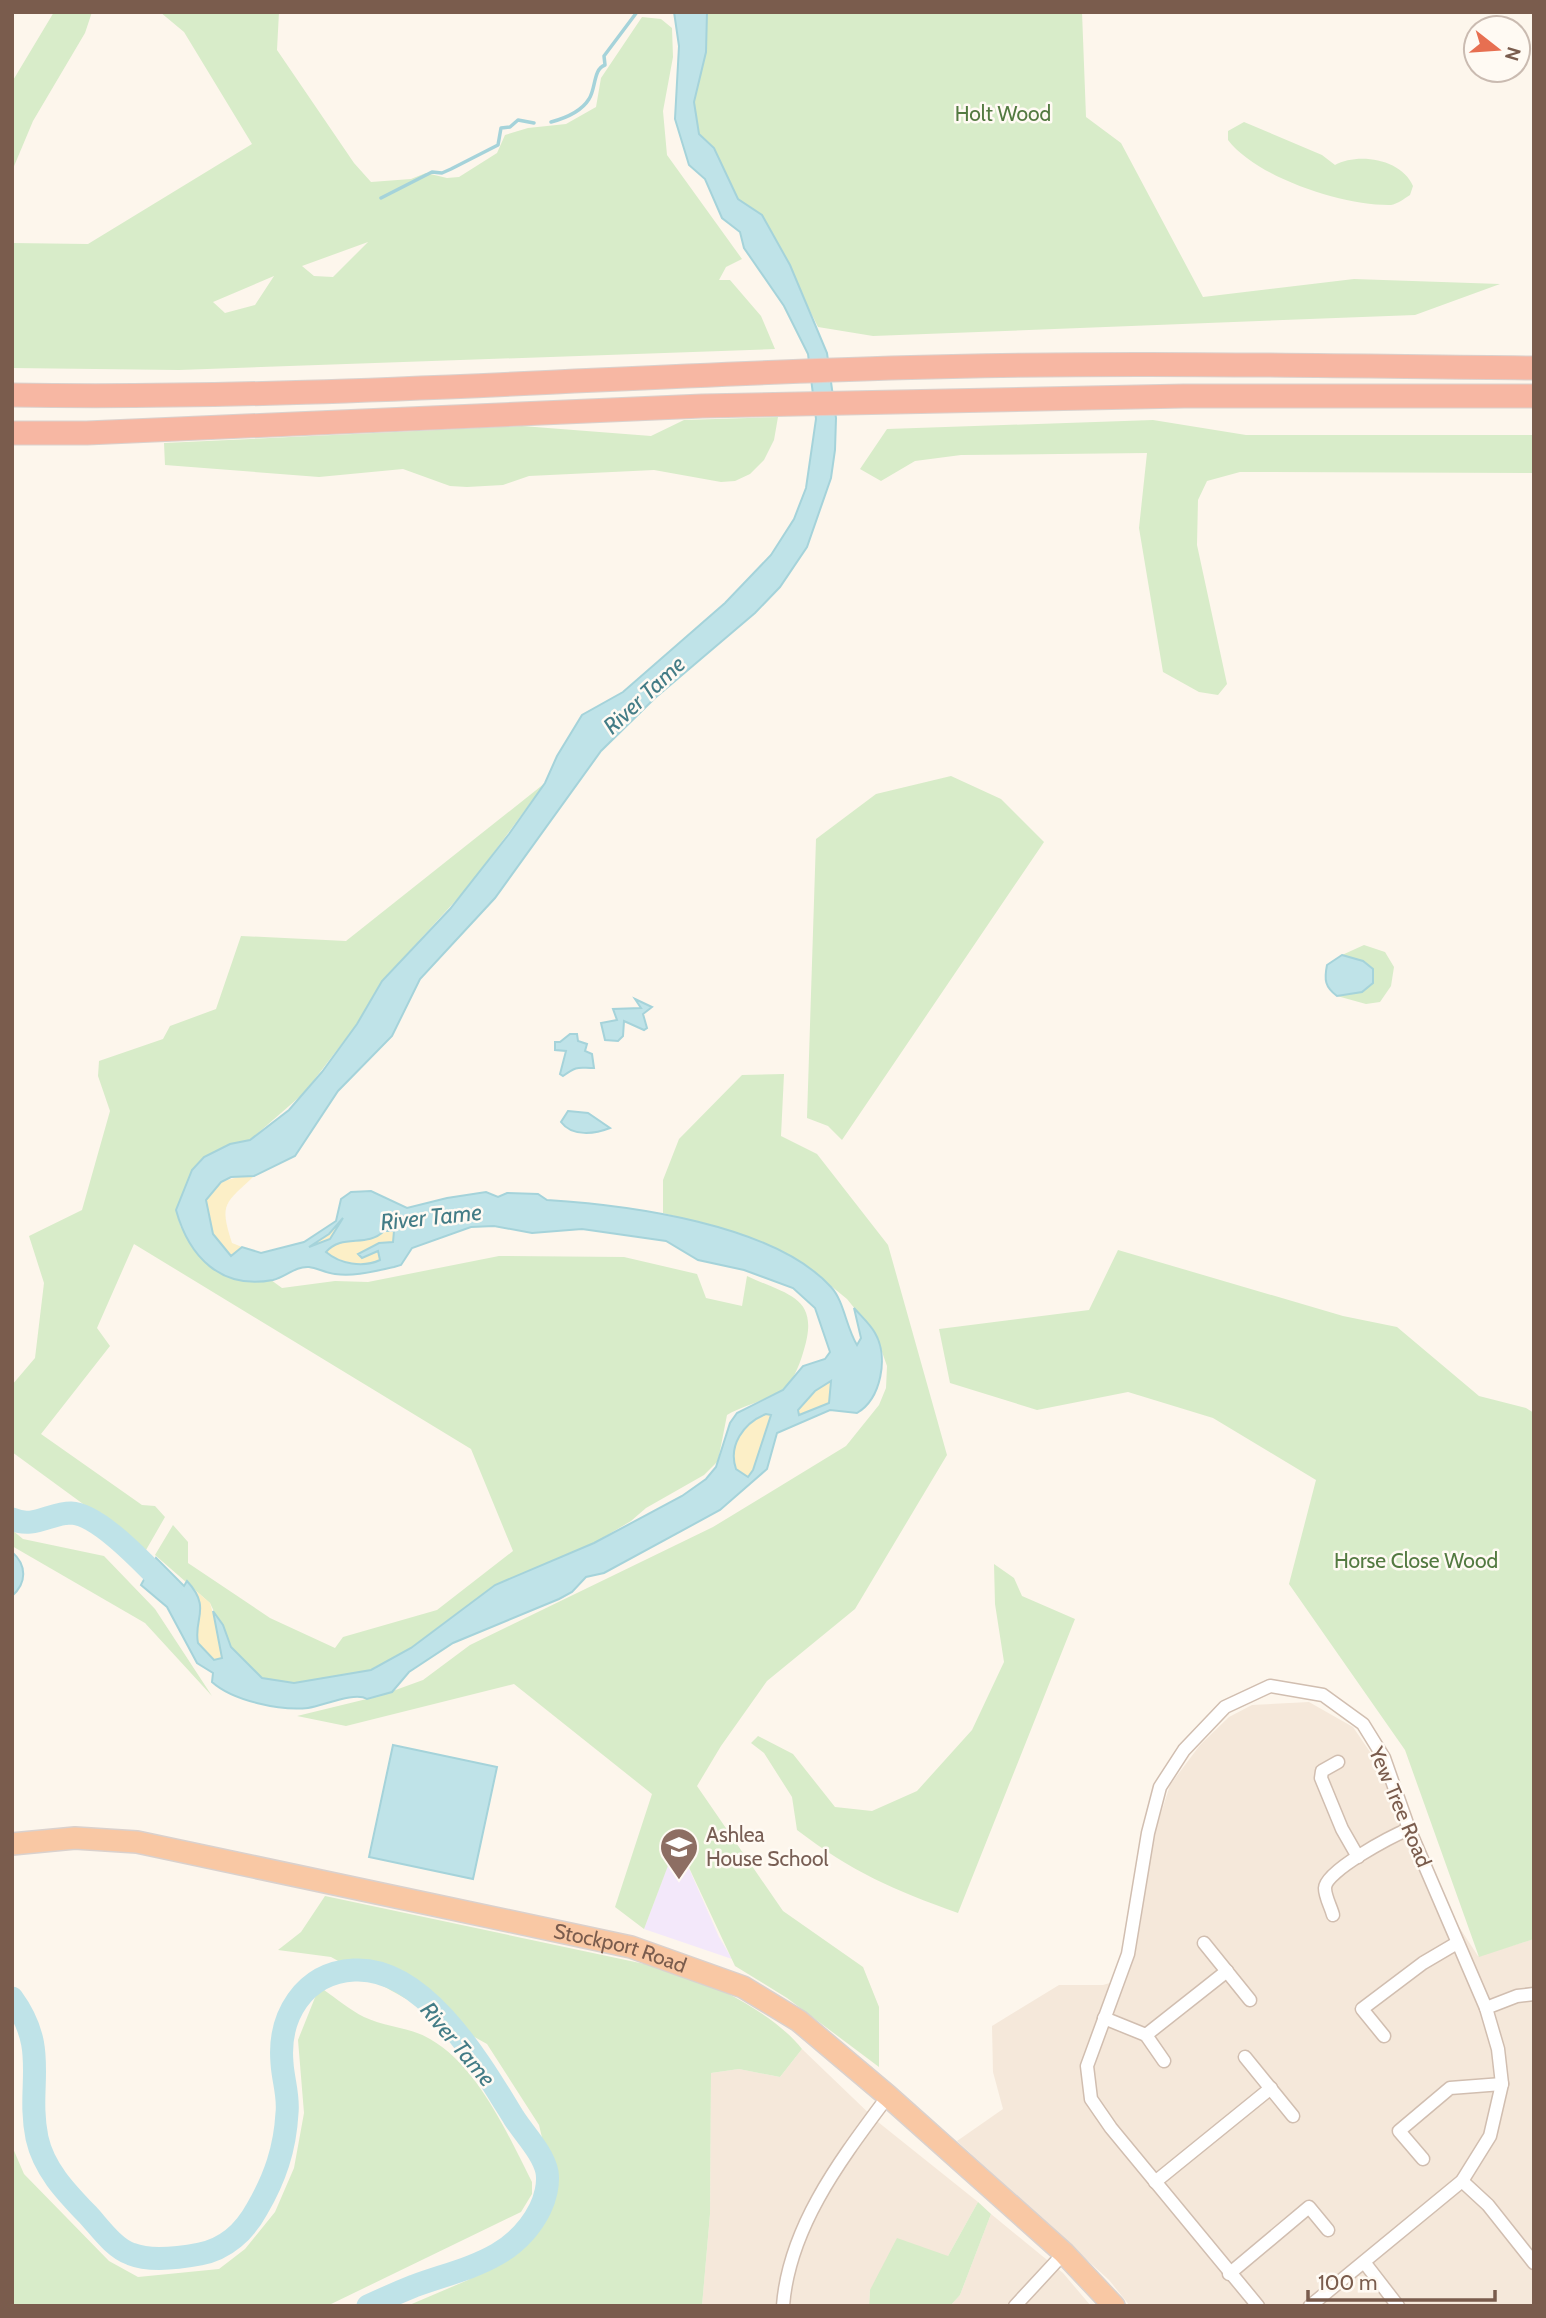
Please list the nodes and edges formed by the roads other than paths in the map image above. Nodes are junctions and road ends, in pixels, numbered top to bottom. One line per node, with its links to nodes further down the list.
1 (1534, 368): 2 (highway)
2 (12, 395)
3 (1534, 396): 4 (highway)
4 (12, 433)
5 (1338, 1762): 8 (street)
6 (1409, 1829): 8 (street); 11 (street, Yew Tree Road); 16 (street, Yew Tree Road)
7 (12, 1844): 23 (highway, Stockport Road)
8 (1358, 1857): 9 (street)
9 (1333, 1915)
10 (1204, 1943): 12 (street)
11 (1457, 1943): 15 (street, Yew Tree Road); 18 (street)
12 (1227, 1971): 14 (street); 17 (street)
13 (1534, 1994): 15 (street)
14 (1250, 2000)
15 (1486, 2008): 21 (street, Yew Tree Road)
16 (1104, 2018): 17 (street); 27 (street, Yew Tree Road)
17 (1146, 2035): 20 (street)
18 (1384, 2036)
19 (1245, 2057): 22 (street)
20 (1164, 2061)
21 (1502, 2084): 25 (street); 26 (street, Yew Tree Road)
22 (1270, 2088): 24 (street); 27 (street)
23 (888, 2096): 29 (highway, Stockport Road); 33 (street)
24 (1293, 2116)
25 (1423, 2159)
26 (1462, 2181): 30 (street, Yew Tree Road); 31 (street)
27 (1155, 2182): 32 (street, Yew Tree Road)
28 (1328, 2231): 32 (street)
29 (1064, 2253): 34 (street); 35 (highway, Stockport Road)
30 (1364, 2262): 37 (street, Yew Tree Road); 38 (street)
31 (1534, 2263)
32 (1229, 2274): 36 (street, Yew Tree Road)
33 (783, 2306)
34 (1015, 2306)
35 (1114, 2306)
36 (1258, 2306)
37 (1310, 2306)
38 (1398, 2306)

